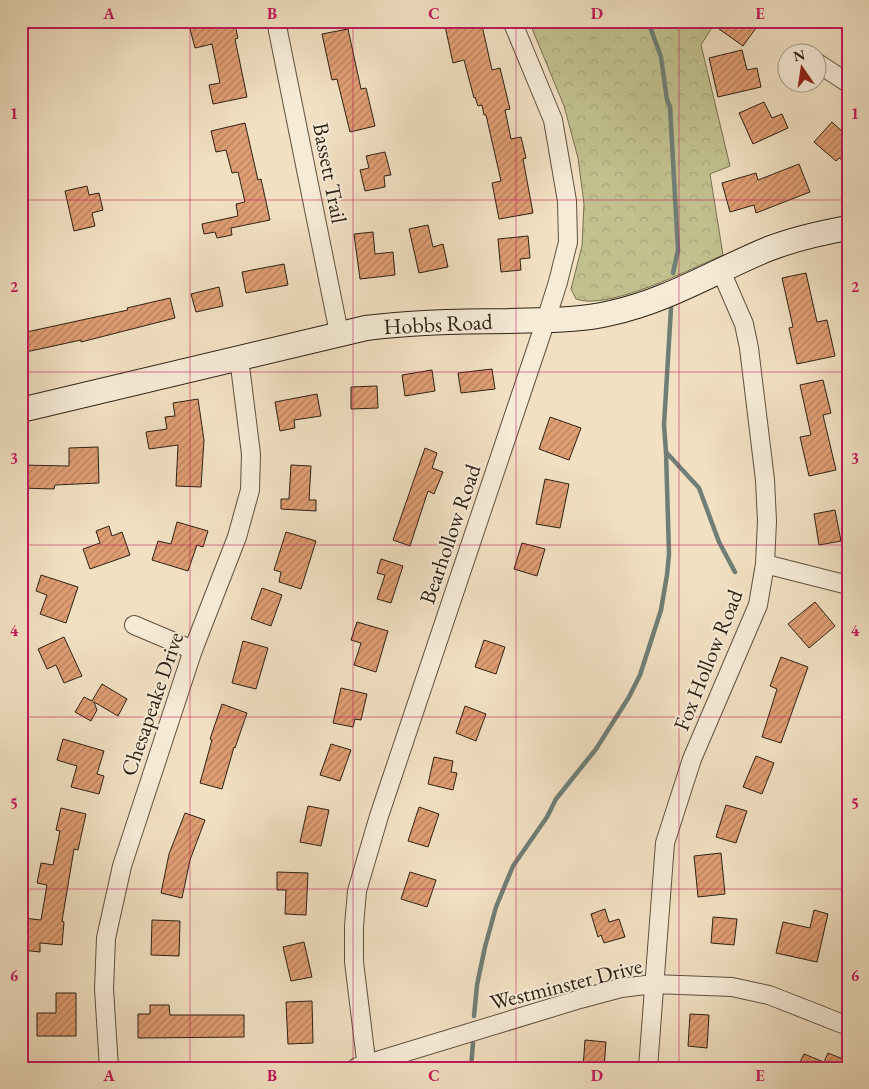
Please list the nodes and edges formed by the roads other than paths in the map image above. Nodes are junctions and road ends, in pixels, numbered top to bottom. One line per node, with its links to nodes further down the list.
1 (276, 21): 8 (street, Bassett Trail)
2 (512, 21): 7 (street, Bearhollow Road)
3 (826, 69): 4 (street)
4 (848, 83)
5 (848, 228): 6 (street, Hobbs Road)
6 (721, 271): 7 (street, Hobbs Road); 11 (street, Fox Hollow Road)
7 (546, 320): 8 (street, Hobbs Road); 17 (street, Bearhollow Road)
8 (340, 333): 9 (street, Hobbs Road)
9 (239, 358): 10 (street, Hobbs Road); 14 (street, Chesapeake Drive)
10 (21, 410)
11 (765, 564): 12 (street); 15 (street, Fox Hollow Road)
12 (848, 585)
13 (134, 625): 14 (street)
14 (194, 650): 18 (street, Chesapeake Drive)
15 (654, 984): 16 (street, Westminster Drive); 17 (street, Westminster Drive); 19 (street, Fox Hollow Road)
16 (848, 1026)
17 (363, 1067)
18 (109, 1068)
19 (648, 1068)

